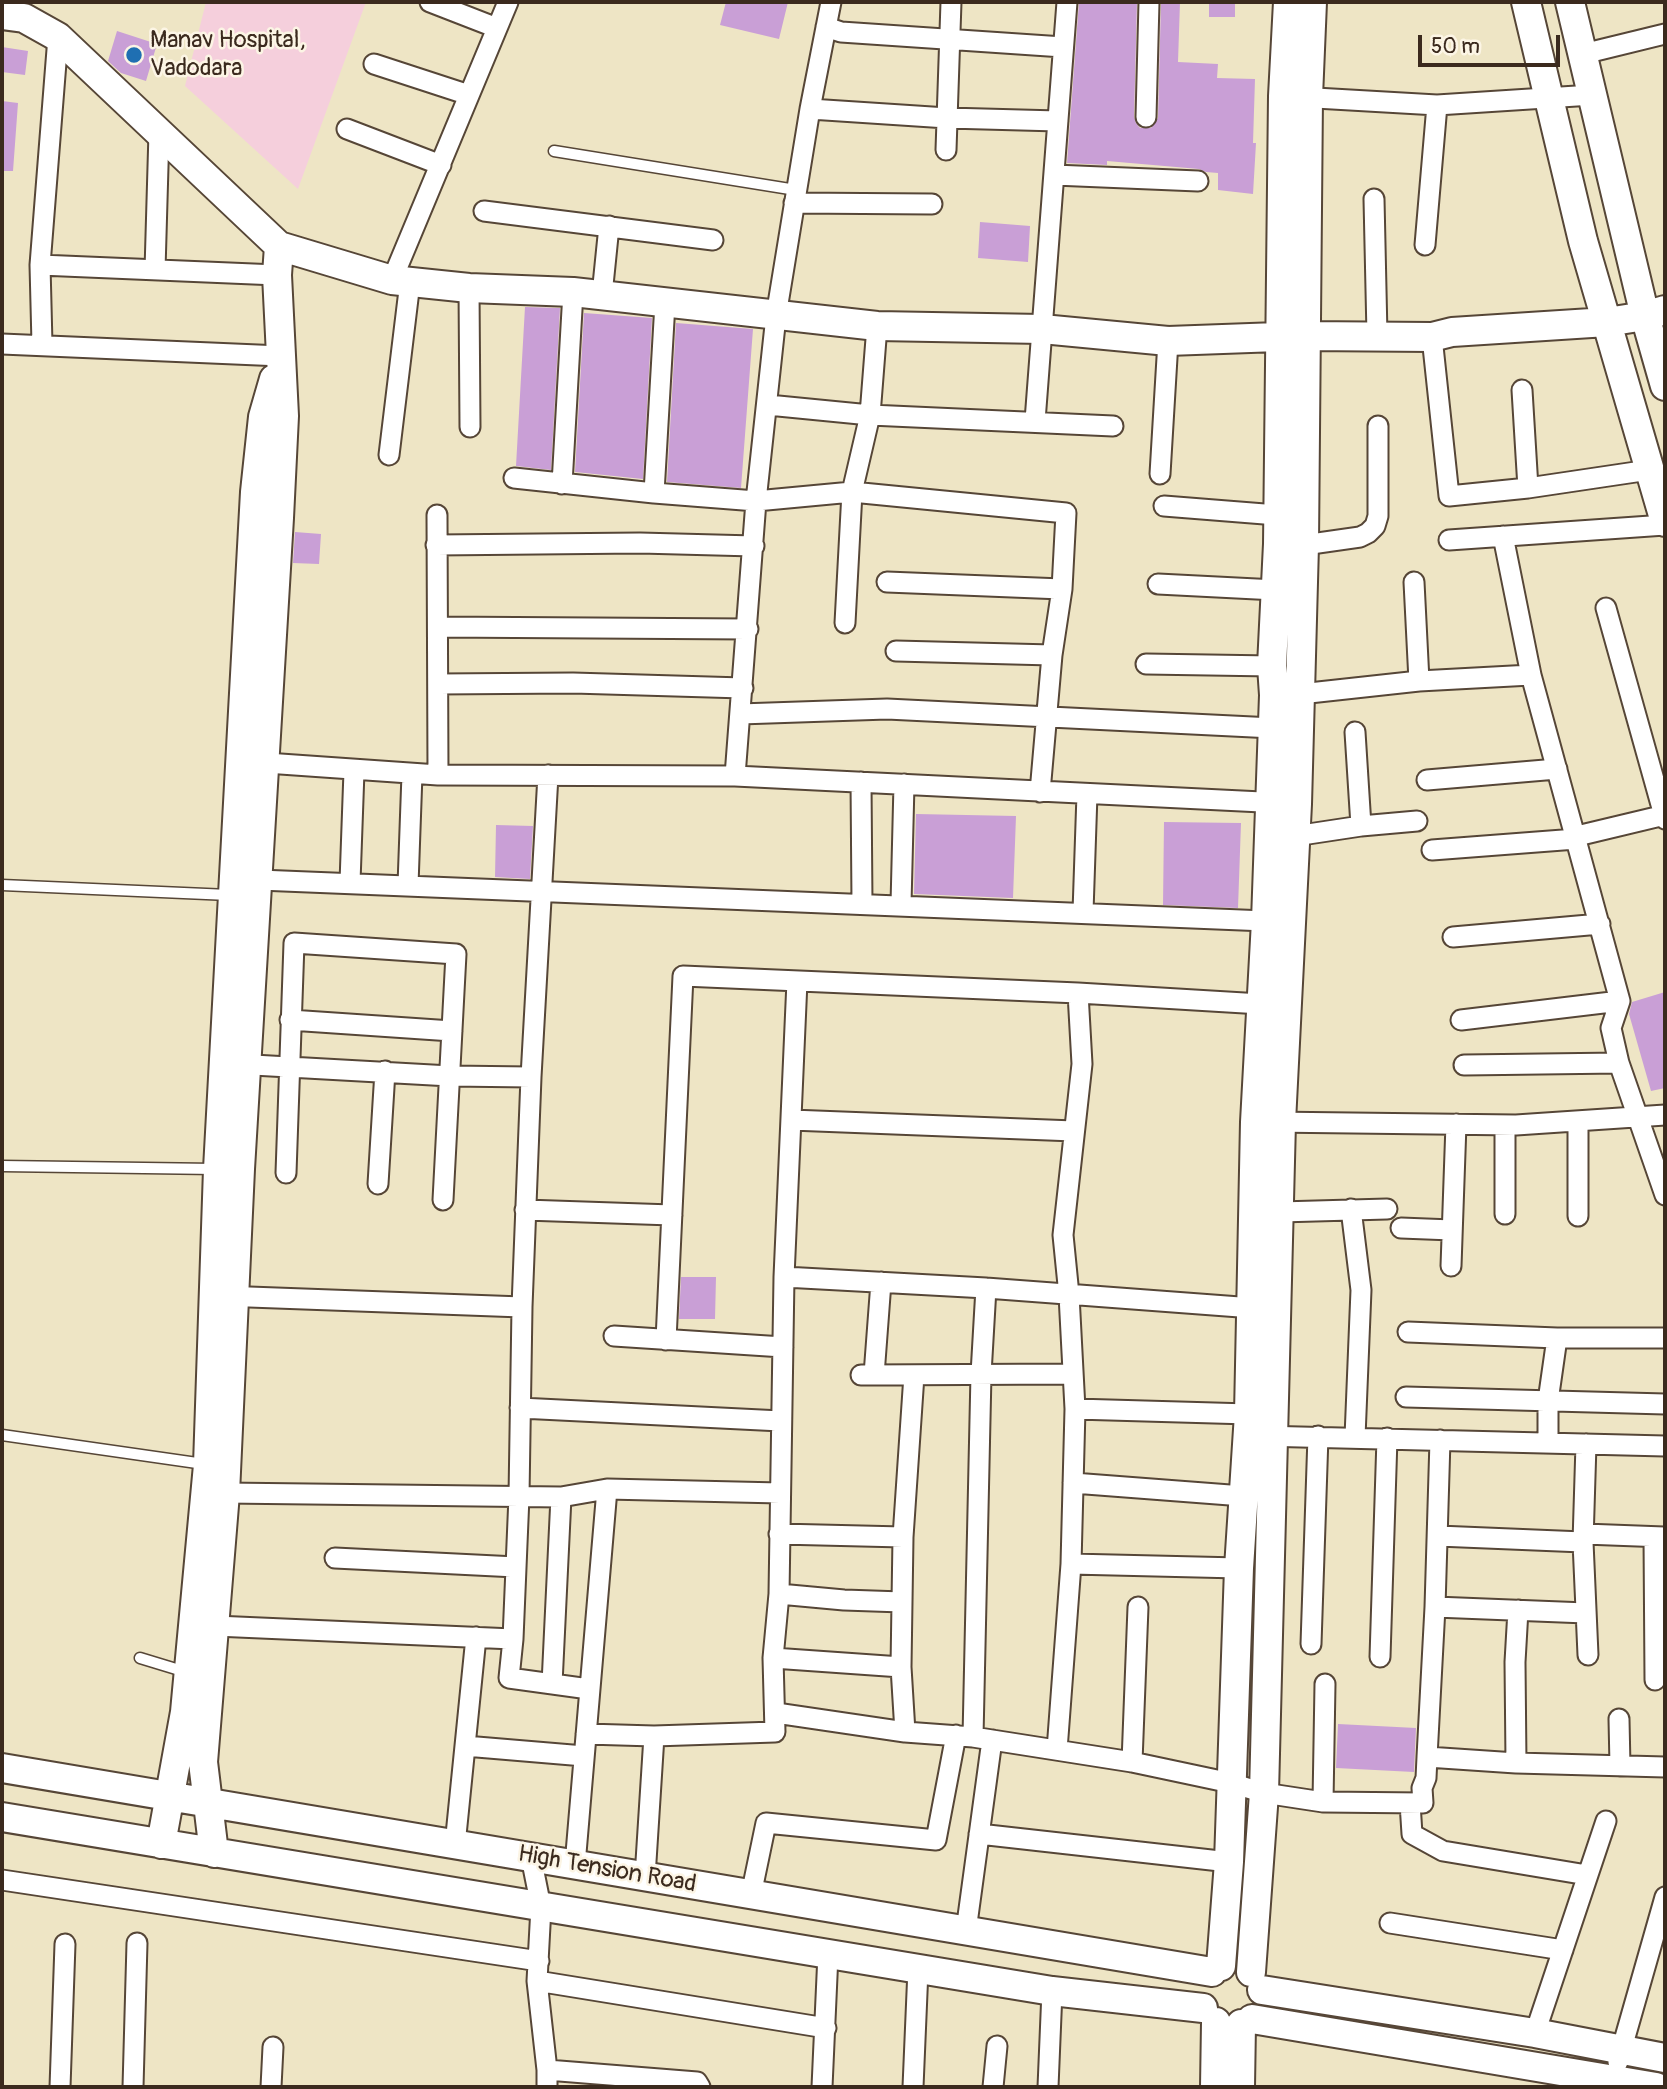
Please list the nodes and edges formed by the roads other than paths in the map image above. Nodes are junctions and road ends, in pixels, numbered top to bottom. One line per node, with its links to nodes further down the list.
1 (430, 2): 13 (street)
2 (508, 2): 13 (street)
3 (831, 2): 12 (street)
4 (951, 2): 16 (street)
5 (1067, 2): 17 (street)
6 (1149, 2): 26 (street)
7 (1288, 2): 22 (street)
8 (1312, 2): 22 (street)
9 (1525, 2): 23 (street)
10 (1570, 2): 18 (street)
11 (18, 12): 15 (street)
12 (826, 27): 16 (street); 25 (street)
13 (497, 28): 20 (street)
14 (1665, 34): 18 (street)
15 (58, 37): 30 (street); 44 (street)
16 (950, 40): 17 (street); 27 (street)
17 (1063, 47): 28 (street)
18 (1583, 54): 21 (street)
19 (374, 64): 20 (street)
20 (469, 95): 33 (street)
21 (1592, 95): 23 (street); 52 (street)
22 (1295, 97): 24 (street); 58 (street)
23 (1548, 97): 24 (street); 54 (street)
24 (1437, 105): 42 (street)
25 (810, 109): 27 (street); 36 (street)
26 (1146, 117)
27 (947, 118): 28 (street); 31 (street)
28 (1058, 121): 34 (street)
29 (347, 129): 33 (street)
30 (159, 132): 43 (street); 45 (street)
31 (946, 150)
32 (554, 151): 36 (lane)
33 (441, 165): 47 (street)
34 (1054, 175): 35 (street); 56 (street)
35 (1198, 181)
36 (795, 196): 38 (street); 53 (street)
37 (1374, 199): 57 (street)
38 (932, 204)
39 (484, 211): 40 (street)
40 (609, 226): 41 (street); 50 (street)
41 (713, 240)
42 (1425, 245)
43 (279, 246): 46 (street); 47 (street)
44 (40, 265): 45 (street); 62 (street)
45 (155, 270): 46 (street)
46 (277, 275): 63 (street)
47 (401, 281): 48 (street); 72 (street)
48 (469, 288): 49 (street); 71 (street)
49 (573, 292): 50 (street); 76 (street)
50 (602, 295): 51 (street)
51 (664, 303): 53 (street); 79 (street)
52 (1655, 313): 54 (street); 64 (street)
53 (776, 316): 55 (street); 66 (street)
54 (1606, 322): 59 (street); 73 (street)
55 (877, 326): 56 (street); 67 (street)
56 (1042, 330): 60 (street); 68 (street)
57 (1377, 335): 58 (street); 59 (street)
58 (1292, 337): 60 (street); 83 (street); 88 (street)
59 (1433, 337): 77 (street)
60 (1168, 341): 74 (street)
61 (2, 344): 62 (street)
62 (42, 344): 63 (street)
63 (281, 356): 112 (street)
64 (1665, 386)
65 (1522, 390): 77 (street)
66 (768, 405): 67 (street); 80 (street)
67 (870, 415): 68 (street); 78 (street)
68 (1035, 421): 69 (street)
69 (1113, 426)
70 (1378, 426): 88 (street)
71 (470, 427)
72 (389, 455)
73 (1649, 470): 77 (street); 84 (street)
74 (1160, 474)
75 (514, 478): 76 (street)
76 (562, 484): 79 (street)
77 (1528, 488)
78 (852, 492): 80 (street); 93 (street); 96 (street)
79 (654, 493): 80 (street)
80 (756, 501): 89 (street)
81 (1164, 506): 83 (street)
82 (437, 515): 87 (street)
83 (1277, 515): 94 (street)
84 (1665, 523): 85 (street)
85 (1503, 536): 86 (street); 103 (street)
86 (1450, 540)
87 (436, 545): 89 (street); 97 (street)
88 (1304, 545): 107 (street)
89 (754, 547): 98 (street)
90 (887, 582): 93 (street)
91 (1414, 582): 104 (street)
92 (1158, 584): 94 (street)
93 (1062, 589): 100 (street)
94 (1276, 590): 102 (street)
95 (1606, 608): 125 (street)
96 (845, 623)
97 (438, 627): 98 (street); 105 (street)
98 (748, 629): 106 (street)
99 (897, 651): 100 (street)
100 (1052, 655): 109 (street)
101 (1146, 664): 102 (street)
102 (1272, 666): 110 (street)
103 (1531, 675): 104 (street); 113 (street)
104 (1419, 681): 107 (street)
105 (438, 684): 106 (street); 116 (street)
106 (743, 688): 108 (street)
107 (1300, 694): 124 (street)
108 (740, 714): 109 (street); 118 (street)
109 (1047, 717): 110 (street); 122 (street)
110 (1273, 727): 124 (street)
111 (1355, 732): 127 (street)
112 (253, 762): 114 (street); 134 (street)
113 (1557, 769): 119 (street); 129 (street)
114 (354, 771): 115 (street); 131 (street)
115 (412, 774): 116 (street); 133 (street)
116 (438, 775): 117 (street)
117 (548, 775): 118 (street); 135 (street)
118 (735, 776): 120 (street)
119 (1427, 780)
120 (861, 782): 121 (street); 136 (street)
121 (904, 784): 122 (street); 137 (street)
122 (1040, 792): 123 (street)
123 (1087, 794): 124 (street); 138 (street)
124 (1283, 803): 128 (street); 139 (street)
125 (1665, 816): 129 (street)
126 (1417, 821): 127 (street)
127 (1361, 826): 128 (street)
128 (1294, 836): 159 (street)
129 (1577, 838): 130 (street); 140 (street)
130 (1432, 849)
131 (350, 883): 133 (street); 134 (street)
132 (2, 885): 134 (lane)
133 (408, 885): 135 (street)
134 (250, 890): 150 (street)
135 (541, 890): 136 (street); 155 (street)
136 (862, 902): 137 (street)
137 (901, 904): 138 (street)
138 (1083, 912): 139 (street)
139 (1266, 921): 145 (street)
140 (1600, 924): 141 (street); 144 (street)
141 (1453, 937)
142 (797, 981): 143 (street); 158 (street); 175 (street)
143 (1078, 993): 145 (street); 163 (street)
144 (1620, 1000): 147 (street); 149 (street)
145 (1261, 1004): 159 (street)
146 (290, 1020): 148 (street); 148 (street); 152 (street)
147 (1461, 1020)
148 (453, 1031): 154 (street)
149 (1619, 1063): 151 (street); 157 (street)
150 (235, 1064): 152 (street); 165 (street)
151 (1464, 1065)
152 (291, 1067): 153 (street); 166 (street)
153 (386, 1071): 154 (street); 167 (street)
154 (450, 1076): 155 (street); 169 (street)
155 (531, 1077): 172 (street)
156 (1665, 1115): 157 (street)
157 (1639, 1118): 160 (street); 168 (street)
158 (791, 1120): 163 (street); 180 (street)
159 (1268, 1122): 161 (street); 173 (street); 186 (street)
160 (1578, 1122): 162 (street); 176 (street)
161 (1456, 1124): 162 (street); 178 (street)
162 (1505, 1125): 174 (street)
163 (1074, 1131): 183 (street)
164 (2, 1166): 165 (lane)
165 (229, 1169): 184 (street)
166 (286, 1173)
167 (378, 1184)
168 (1665, 1195)
169 (443, 1200)
170 (1351, 1209): 171 (street); 173 (street); 205 (street)
171 (1387, 1209)
172 (526, 1210): 175 (street); 185 (street)
173 (1280, 1212): 202 (street)
174 (1505, 1214)
175 (672, 1215): 191 (street)
176 (1578, 1216)
177 (1401, 1228): 178 (street)
178 (1452, 1230): 179 (street)
179 (1451, 1266)
180 (784, 1277): 181 (street); 192 (street)
181 (881, 1282): 182 (street); 195 (street)
182 (986, 1288): 183 (street); 193 (street)
183 (1069, 1295): 186 (street); 194 (street)
184 (225, 1296): 185 (street); 211 (street)
185 (522, 1307): 199 (street)
186 (1253, 1308): 202 (street)
187 (1408, 1332): 189 (street)
188 (614, 1336): 191 (street)
189 (1557, 1338): 190 (street); 197 (street)
190 (1665, 1338)
191 (666, 1340): 192 (street)
192 (783, 1347): 201 (street)
193 (981, 1374): 194 (street); 195 (street); 253 (street)
194 (1073, 1374): 200 (street)
195 (914, 1375): 220 (street)
196 (1406, 1397): 197 (street)
197 (1548, 1401): 198 (street); 208 (street)
198 (1665, 1404)
199 (520, 1408): 201 (street); 215 (street)
200 (1075, 1409): 202 (street); 212 (street)
201 (781, 1420): 214 (street)
202 (1257, 1429): 204 (street); 216 (street); 264 (street)
203 (2, 1435): 211 (lane)
204 (1318, 1436): 205 (street); 237 (street)
205 (1355, 1437): 206 (street)
206 (1387, 1438): 207 (street); 239 (street)
207 (1440, 1440): 208 (street); 219 (street)
208 (1548, 1442): 209 (street)
209 (1586, 1444): 210 (street); 222 (street)
210 (1665, 1446)
211 (220, 1475): 215 (street); 234 (street); 243 (street)
212 (1073, 1483): 216 (street); 224 (street)
213 (607, 1489): 214 (street); 217 (street); 247 (street)
214 (780, 1493): 218 (street)
215 (519, 1496): 217 (street); 225 (street)
216 (1243, 1496): 226 (street)
217 (561, 1497): 245 (street)
218 (779, 1534): 220 (street); 227 (street)
219 (1437, 1536): 222 (street); 231 (street)
220 (903, 1537): 228 (street)
221 (1660, 1537): 222 (street); 229 (street)
222 (1583, 1538): 233 (street)
223 (335, 1558): 225 (street)
224 (1071, 1564): 226 (street); 255 (street)
225 (516, 1567): 236 (street)
226 (1239, 1568): 263 (street)
227 (779, 1594): 228 (street); 241 (street)
228 (902, 1602): 242 (street)
229 (1661, 1605): 244 (street)
230 (1138, 1607): 258 (street)
231 (1436, 1607): 232 (street); 257 (street)
232 (1518, 1610): 233 (street); 259 (street)
233 (1586, 1613): 238 (street)
234 (215, 1626): 235 (street); 243 (street)
235 (476, 1637): 236 (street); 254 (street)
236 (513, 1639): 245 (street)
237 (1311, 1644)
238 (1588, 1655)
239 (1380, 1657)
240 (139, 1658): 243 (lane)
241 (773, 1658): 242 (street); 248 (street)
242 (901, 1667): 250 (street)
243 (200, 1674): 265 (street); 266 (street)
244 (1655, 1679)
245 (552, 1684): 247 (street)
246 (1325, 1684): 267 (street)
247 (589, 1689): 251 (street)
248 (776, 1713): 250 (street); 252 (street)
249 (1619, 1719): 260 (street)
250 (905, 1732): 253 (street)
251 (586, 1734): 252 (street); 256 (street)
252 (654, 1736): 279 (street)
253 (973, 1737): 255 (street); 271 (street); 281 (street)
254 (465, 1746): 256 (street); 273 (street)
255 (1057, 1750): 258 (street)
256 (584, 1756): 277 (street)
257 (1427, 1757): 259 (street); 268 (street)
258 (1132, 1762): 263 (street)
259 (1516, 1763): 260 (street)
260 (1620, 1766): 262 (street)
261 (2, 1768): 265 (street, High Tension Road)
262 (1665, 1768)
263 (1231, 1783): 264 (street); 276 (street)
264 (1264, 1793): 267 (street); 294 (street)
265 (171, 1796): 266 (street, High Tension Road); 272 (street)
266 (207, 1801): 273 (street, High Tension Road); 274 (street)
267 (1324, 1802): 268 (street)
268 (1410, 1803): 278 (street)
269 (2, 1817): 272 (street, High Tension Road)
270 (1606, 1821): 278 (street)
271 (979, 1834): 276 (street); 285 (street)
272 (161, 1844): 274 (street, High Tension Road)
273 (455, 1845): 275 (street, High Tension Road)
274 (214, 1853): 283 (street, High Tension Road)
275 (531, 1857): 277 (street, High Tension Road); 283 (street)
276 (1228, 1862): 292 (street)
277 (575, 1865): 279 (street, High Tension Road)
278 (1587, 1875): 288 (street)
279 (645, 1877): 281 (street, High Tension Road)
280 (2, 1880): 290 (street)
281 (751, 1895): 285 (street, High Tension Road)
282 (1665, 1897): 301 (street)
283 (541, 1907): 289 (street, High Tension Road); 290 (street)
284 (1390, 1923): 288 (street)
285 (967, 1931): 292 (street, High Tension Road)
286 (137, 1943): 306 (street)
287 (65, 1944): 305 (street)
288 (1563, 1950): 298 (street)
289 (828, 1954): 291 (street, High Tension Road); 297 (street)
290 (539, 1961): 293 (street)
291 (918, 1969): 295 (street, High Tension Road); 310 (street)
292 (1217, 1969): 294 (street); 296 (street)
293 (537, 1981): 297 (street); 303 (street)
294 (1256, 1981): 296 (street); 298 (street)
295 (1052, 1991): 296 (street, High Tension Road); 312 (street)
296 (1228, 2018): 304 (street, High Tension Road); 313 (street); 314 (street)
297 (826, 2028): 309 (street)
298 (1535, 2033): 301 (street)
299 (997, 2046): 311 (street)
300 (272, 2047): 307 (street)
301 (1620, 2051): 302 (street); 304 (street)
302 (1665, 2059)
303 (547, 2079): 308 (street)
304 (1615, 2083): 315 (street, High Tension Road)
305 (60, 2087)
306 (133, 2087)
307 (271, 2087)
308 (700, 2087)
309 (822, 2087)
310 (913, 2087)
311 (993, 2087)
312 (1048, 2087)
313 (1215, 2087)
314 (1240, 2087)
315 (1657, 2087)

